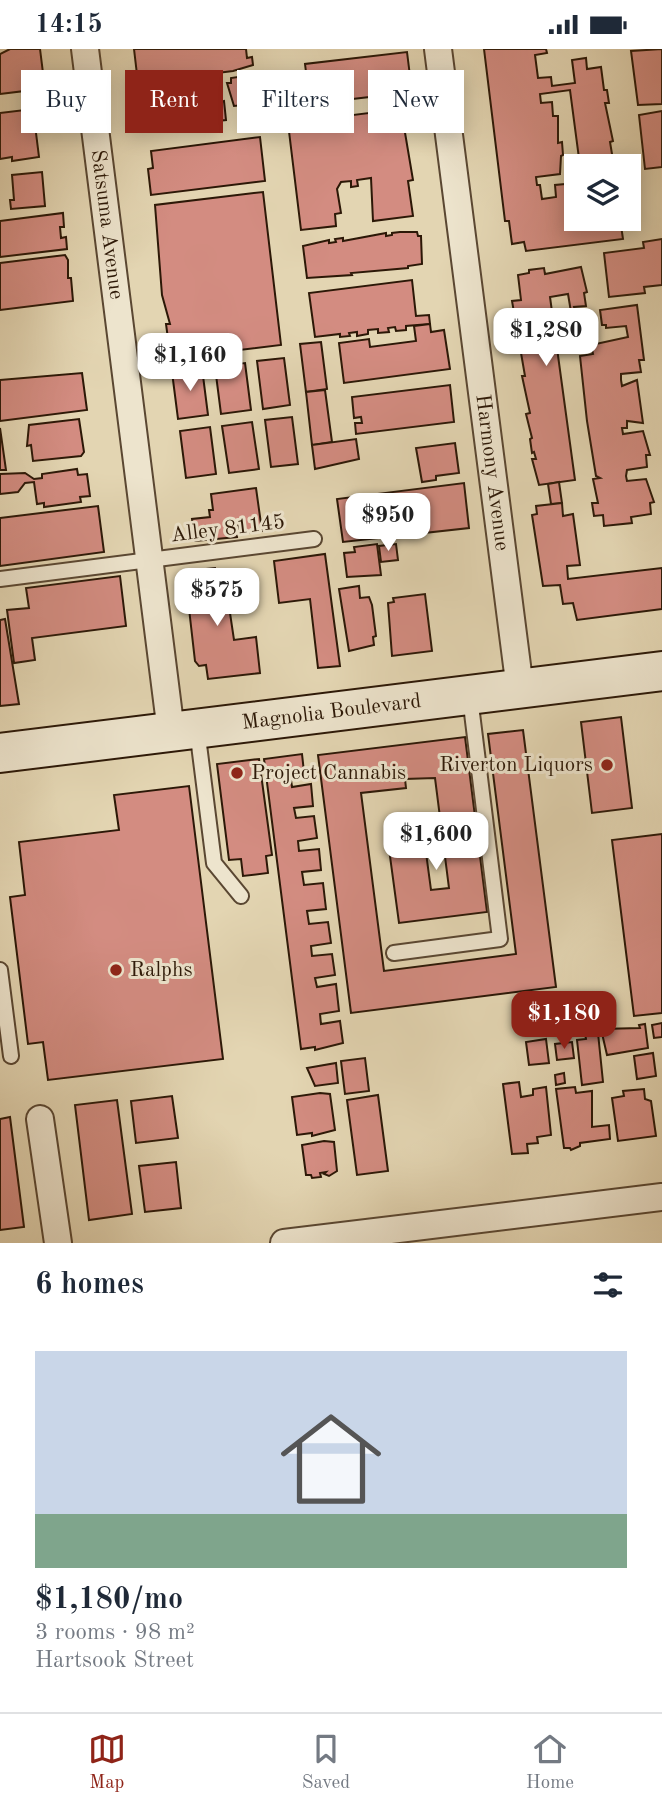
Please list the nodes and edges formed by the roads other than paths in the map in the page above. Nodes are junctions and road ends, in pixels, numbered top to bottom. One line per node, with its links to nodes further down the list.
1 (85, 49): 4 (street, Satsuma Avenue)
2 (438, 49): 7 (street, Harmony Avenue)
3 (314, 539): 4 (lane, Alley 81145)
4 (148, 560): 5 (lane, Alley 81145); 9 (street, Satsuma Avenue)
5 (0, 579)
6 (662, 671): 7 (main road, Magnolia Boulevard)
7 (520, 689): 8 (main road, Magnolia Boulevard)
8 (470, 696): 9 (main road, Magnolia Boulevard); 12 (lane)
9 (184, 730): 10 (main road, Magnolia Boulevard); 11 (lane)
10 (0, 753)
11 (241, 896)
12 (394, 953)
13 (0, 970): 14 (lane)
14 (11, 1056)
15 (40, 1119): 17 (street)
16 (662, 1197): 18 (street)
17 (58, 1243)
18 (284, 1243)

